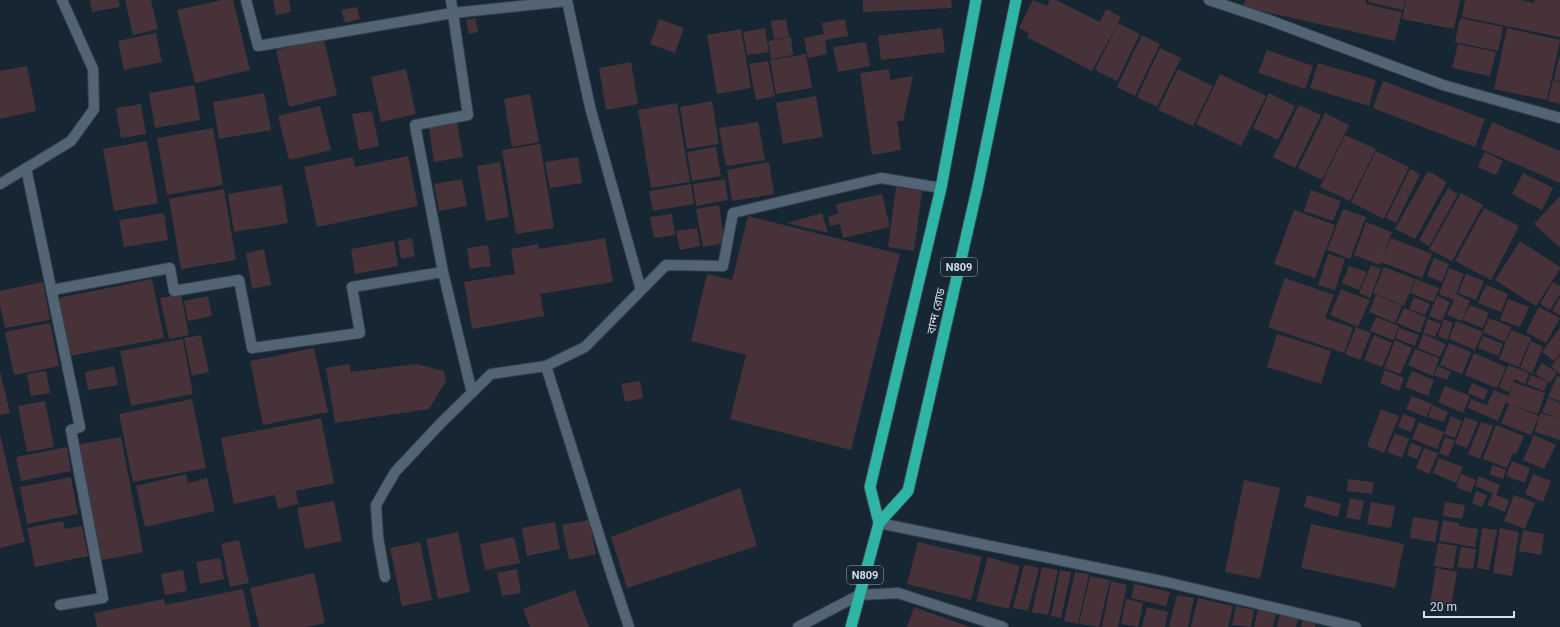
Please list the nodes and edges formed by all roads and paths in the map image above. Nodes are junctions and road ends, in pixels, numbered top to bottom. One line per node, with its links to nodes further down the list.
1 (62, 0): 9 (street)
2 (246, 0): 7 (street)
3 (451, 0): 7 (street)
4 (976, 0): 11 (highway, বান্দ রোড / N809)
5 (1016, 0): 17 (highway, বান্দ রোড / N809)
6 (1209, 0): 8 (street)
7 (453, 13): 12 (street); 14 (street)
8 (1560, 118)
9 (26, 168): 10 (street); 13 (street)
10 (0, 184)
11 (941, 188): 14 (street); 17 (highway, বান্দ রোড / N809)
12 (443, 272): 13 (street); 16 (street)
13 (52, 290): 20 (street)
14 (641, 290): 15 (street)
15 (546, 366): 16 (street); 21 (street)
16 (472, 393): 18 (street)
17 (879, 523): 19 (highway, বান্দ রোড / N809); 25 (street)
18 (385, 577)
19 (859, 595): 22 (street); 23 (highway, বান্দ রোড / N809); 24 (street)
20 (60, 606)
21 (629, 627)
22 (798, 627)
23 (851, 627)
24 (1002, 627)
25 (1356, 627)

